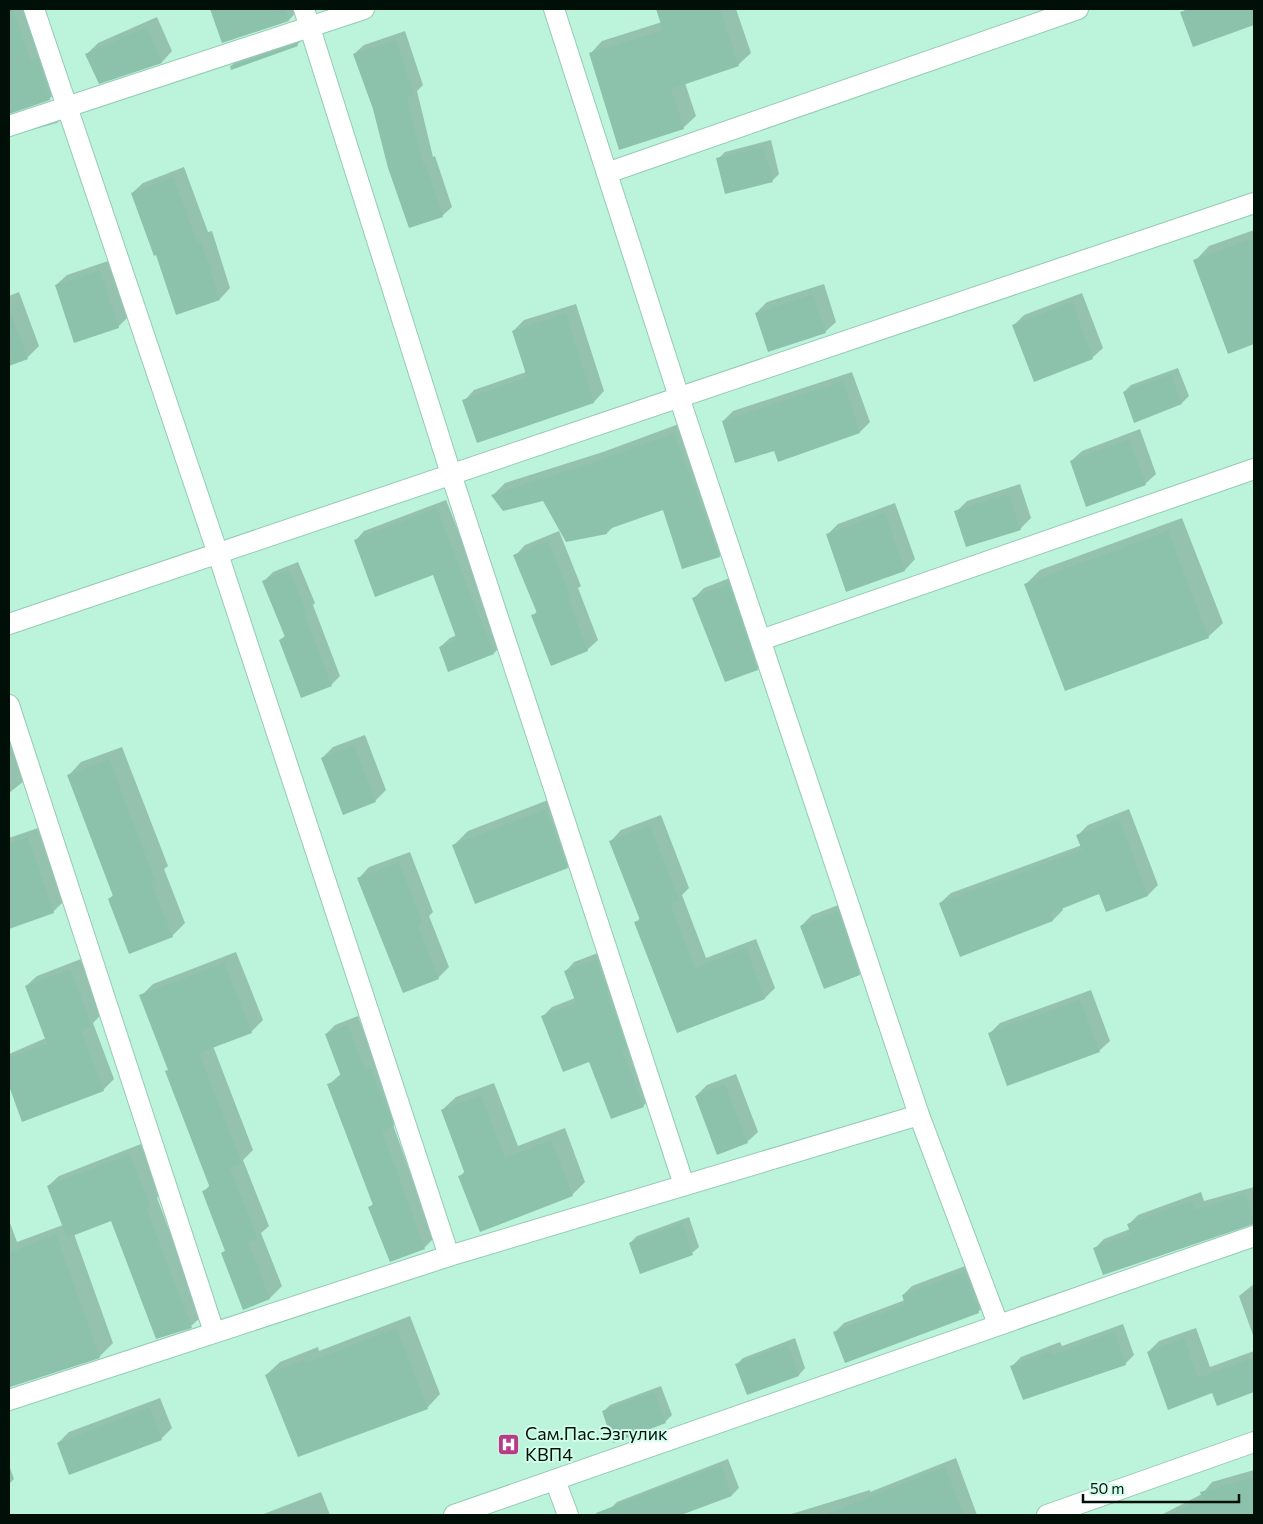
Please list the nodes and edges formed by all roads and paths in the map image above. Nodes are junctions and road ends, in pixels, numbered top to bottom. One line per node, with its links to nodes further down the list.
1 (34, 9): 7 (street)
2 (304, 9): 6 (street)
3 (364, 9): 6 (street)
4 (554, 9): 9 (street)
5 (1078, 9): 9 (street)
6 (310, 28): 7 (street); 13 (street)
7 (67, 105): 8 (street); 14 (street)
8 (9, 126)
9 (607, 173): 11 (street)
10 (1254, 203): 11 (street)
11 (679, 397): 13 (street); 16 (street)
12 (1254, 468): 16 (street)
13 (451, 474): 14 (street); 19 (street)
14 (218, 554): 15 (street); 21 (street)
15 (9, 624)
16 (761, 640): 18 (street)
17 (9, 705): 23 (street)
18 (919, 1115): 19 (street); 22 (street)
19 (684, 1185): 21 (street)
20 (1254, 1236): 22 (street)
21 (449, 1256): 23 (street)
22 (998, 1324): 26 (street)
23 (214, 1332): 24 (street)
24 (9, 1400)
25 (1254, 1442): 29 (street)
26 (555, 1480): 27 (street); 28 (street)
27 (454, 1515)
28 (568, 1515)
29 (1047, 1515)

